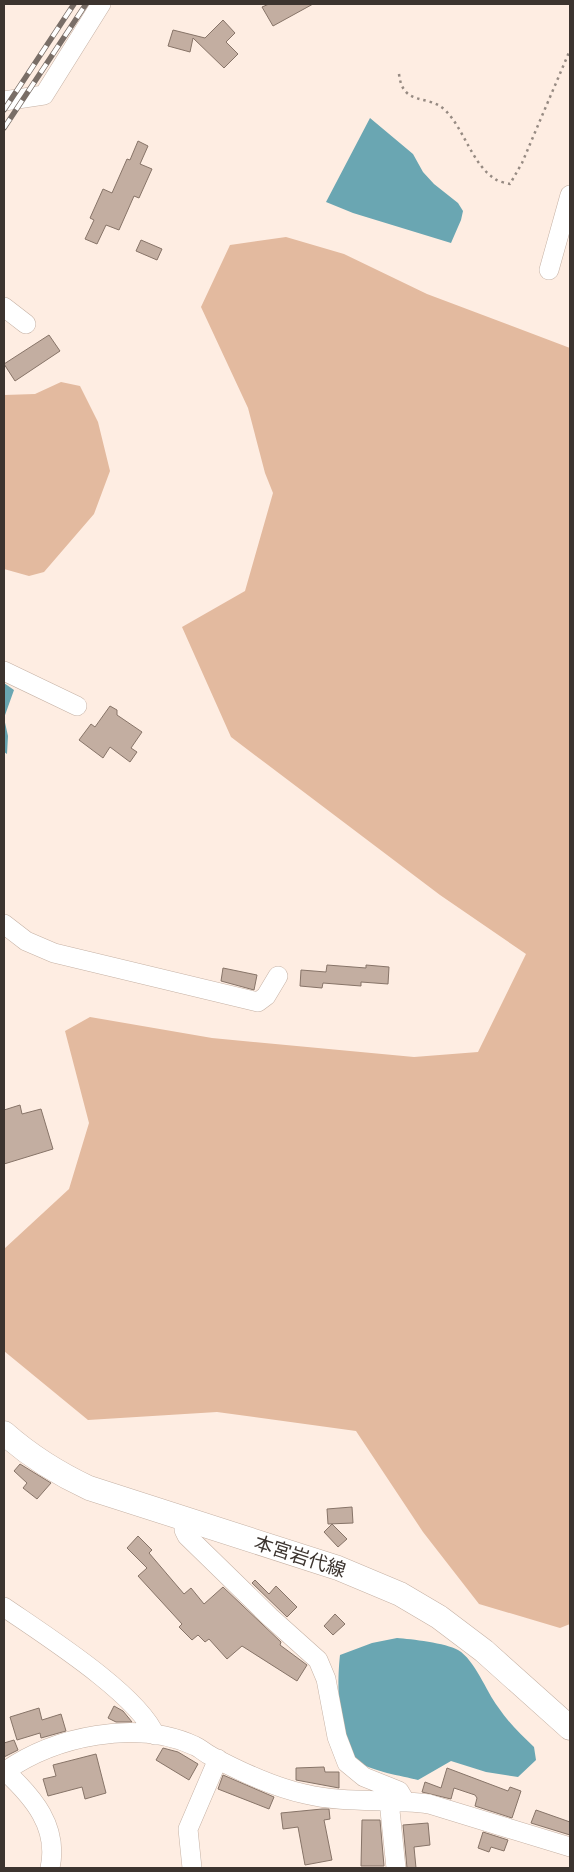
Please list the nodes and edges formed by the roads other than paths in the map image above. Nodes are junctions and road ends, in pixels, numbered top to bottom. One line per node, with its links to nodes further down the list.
1 (102, 4): 2 (street)
2 (4, 101)
3 (570, 195): 4 (street)
4 (562, 255): 5 (street)
5 (549, 270)
6 (4, 307): 7 (street)
7 (26, 324)
8 (4, 671): 9 (street)
9 (77, 706)
10 (4, 924): 11 (street)
11 (278, 976)
12 (4, 1433): 13 (main road, 本宮岩代線)
13 (184, 1518): 15 (main road, 本宮岩代線); 19 (street)
14 (4, 1607): 16 (street)
15 (570, 1728)
16 (155, 1735): 17 (street); 18 (street)
17 (218, 1759): 19 (street); 22 (street)
18 (4, 1772): 21 (street)
19 (397, 1801): 20 (street); 23 (street)
20 (570, 1847)
21 (50, 1868)
22 (192, 1868)
23 (396, 1868)

